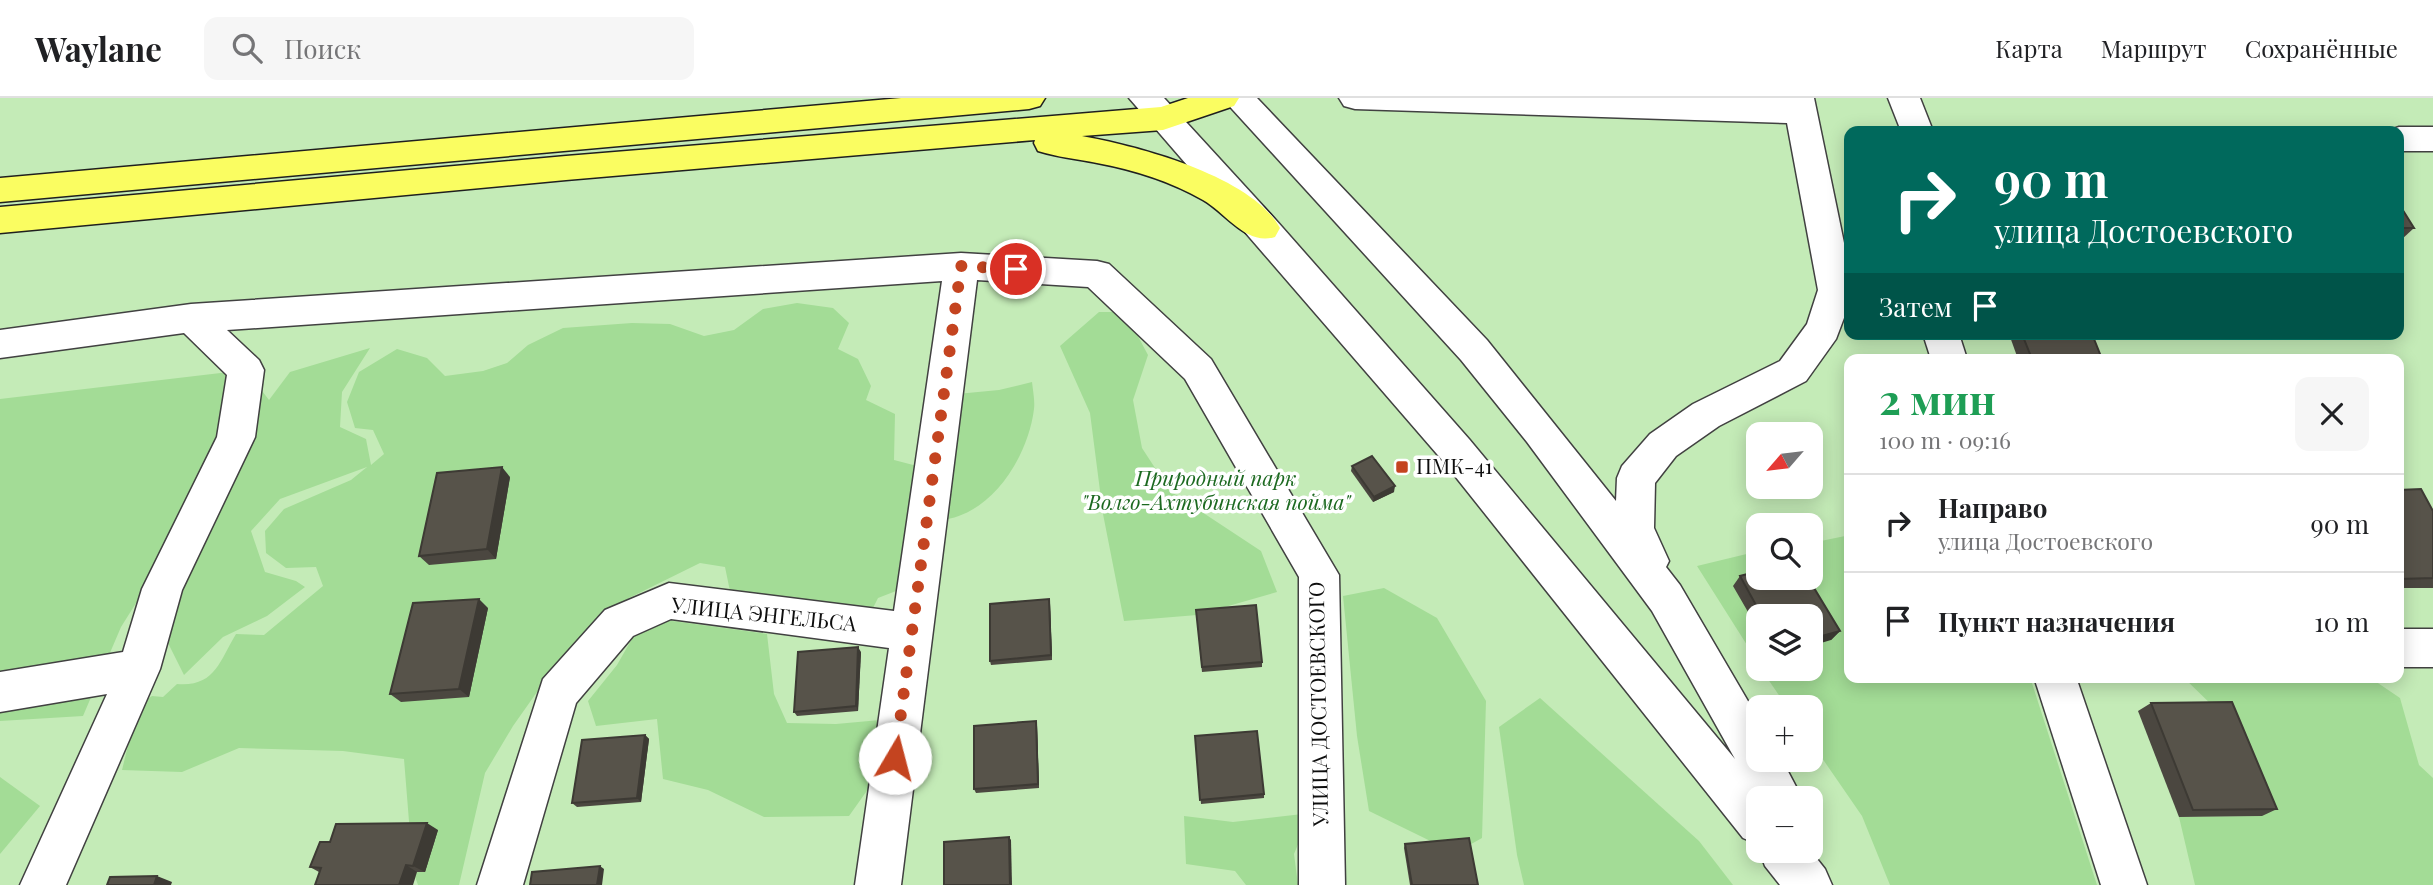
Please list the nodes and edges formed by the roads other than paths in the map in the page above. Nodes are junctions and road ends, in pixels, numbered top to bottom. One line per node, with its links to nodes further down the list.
1 (764, 98): 13 (main road)
2 (1029, 98): 14 (main road)
3 (1223, 98): 8 (main road)
4 (1238, 98): 20 (street)
5 (1354, 98): 7 (street)
6 (1904, 98): 9 (street)
7 (1800, 105): 20 (street)
8 (1154, 108): 10 (main road); 16 (street)
9 (1915, 126)
10 (975, 134): 15 (main road); 16 (main road)
11 (2404, 139): 12 (street)
12 (2433, 139)
13 (0, 179)
14 (0, 190)
15 (0, 220)
16 (1263, 228): 28 (street)
17 (961, 266): 18 (street, УЛИЦА ДОСТОЕВСКОГО); 21 (street); 34 (street, УЛИЦА ДОСТОЕВСКОГО)
18 (191, 318): 19 (street, УЛИЦА ДОСТОЕВСКОГО); 24 (street)
19 (0, 344)
20 (1666, 598): 27 (street)
21 (912, 632): 32 (street, УЛИЦА ЭНГЕЛЬСА); 33 (street)
22 (2404, 648): 23 (street)
23 (2433, 648)
24 (139, 669): 26 (street); 31 (street)
25 (2057, 683): 37 (street)
26 (0, 692)
27 (1773, 786)
28 (1746, 807)
29 (1791, 863): 35 (street)
30 (1817, 863): 36 (street)
31 (43, 885)
32 (500, 885)
33 (878, 885)
34 (1322, 885)
35 (1809, 885)
36 (1829, 885)
37 (2124, 885)

